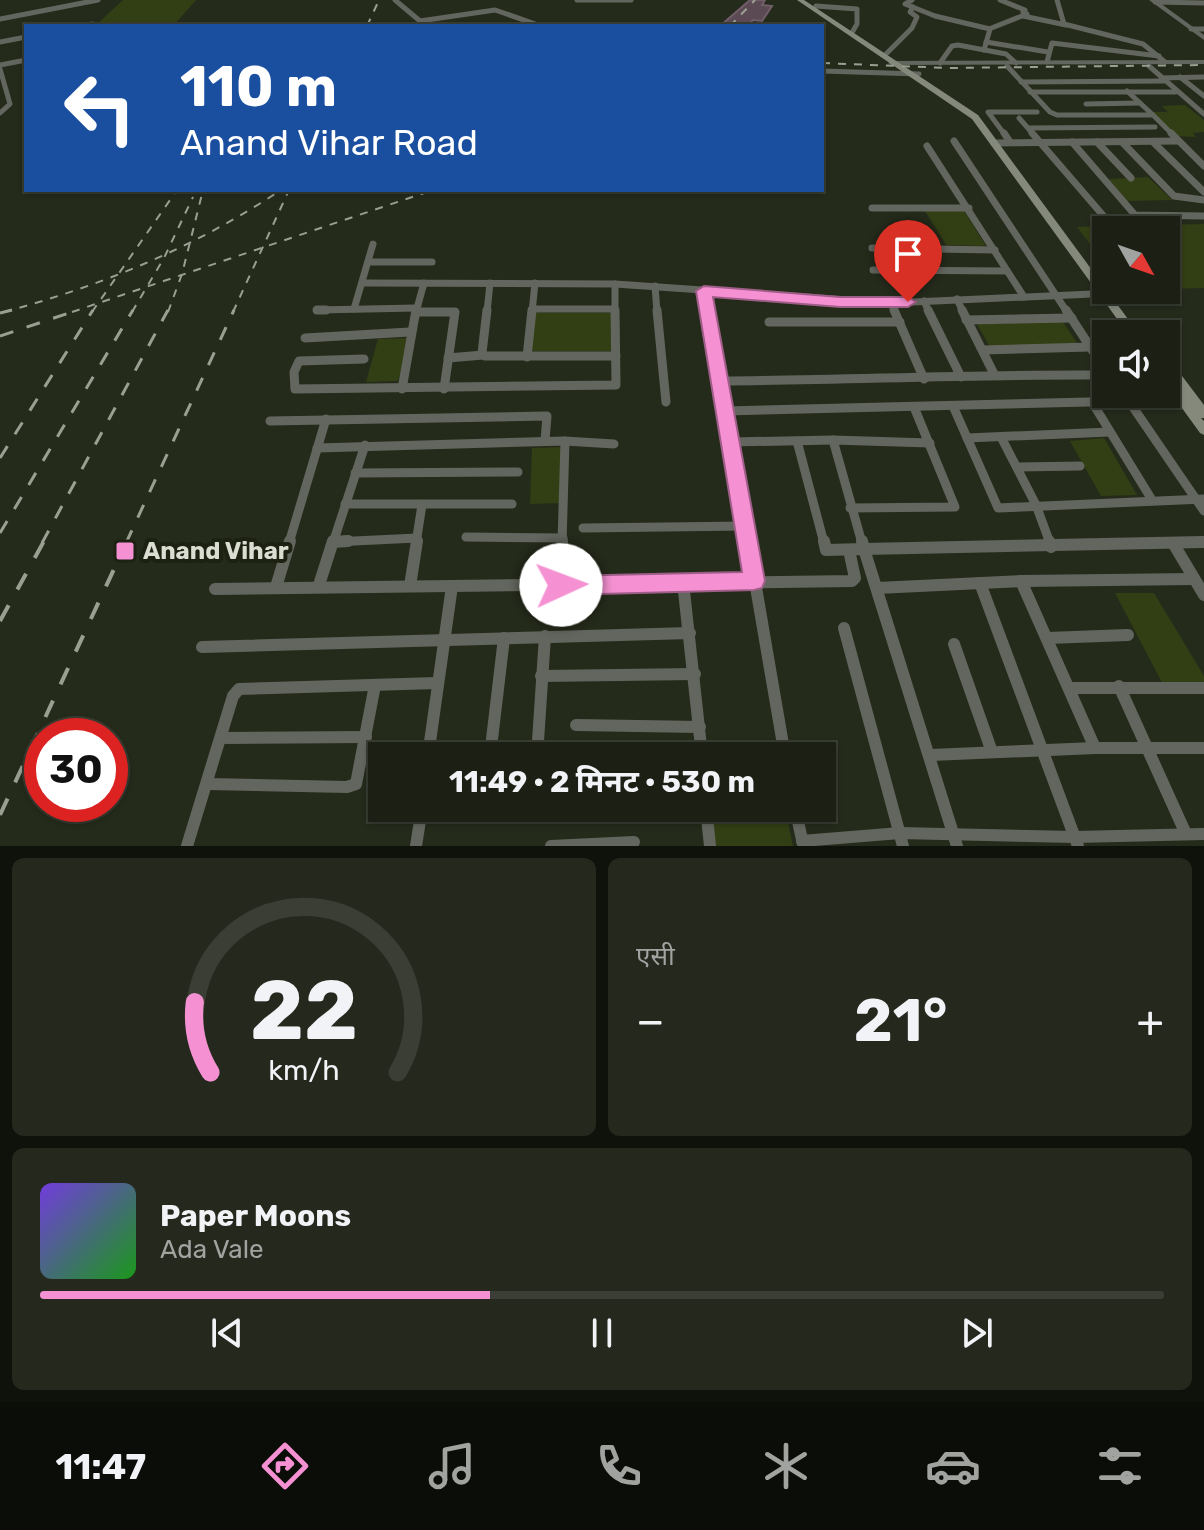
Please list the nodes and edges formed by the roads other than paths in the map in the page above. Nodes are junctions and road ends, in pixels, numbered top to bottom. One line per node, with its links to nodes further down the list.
1 (98, 0): 18 (street)
2 (384, 0): 3 (street)
3 (393, 0): 16 (street)
4 (488, 0): 16 (street)
5 (631, 0): 10 (street)
6 (800, 0): 41 (main road)
7 (807, 0): 15 (main road)
8 (1000, 0): 17 (street)
9 (1057, 0): 20 (street)
10 (577, 1)
11 (1153, 1): 12 (street); 22 (street)
12 (1184, 1): 13 (street)
13 (1204, 3)
14 (912, 4): 21 (street); 31 (street)
15 (816, 6): 24 (main road); 24 (street)
16 (488, 11): 19 (street)
17 (1023, 16): 20 (street); 21 (street)
18 (0, 19)
19 (535, 24)
20 (1066, 25): 32 (street)
21 (989, 29): 28 (street)
22 (1191, 29): 23 (street); 26 (street)
23 (1204, 29)
24 (853, 31): 31 (main road)
25 (24, 37): 27 (street)
26 (1204, 38)
27 (0, 42)
28 (986, 42): 29 (street); 30 (street)
29 (984, 50): 35 (street); 36 (street)
30 (1048, 52): 32 (street); 34 (street)
31 (886, 54): 41 (main road)
32 (1162, 59): 34 (street); 37 (street)
33 (24, 61): 42 (street)
34 (1047, 62): 36 (street)
35 (940, 63): 36 (street); 41 (street)
36 (1016, 63)
37 (1204, 64): 39 (street)
38 (1007, 66): 39 (street); 41 (street); 46 (street)
39 (1149, 66): 45 (street)
40 (824, 71): 41 (street)
41 (904, 71): 68 (main road)
42 (1, 72): 56 (street)
43 (1180, 77): 44 (street); 45 (street); 47 (street)
44 (1204, 77)
45 (1162, 79): 46 (street); 51 (street)
46 (1021, 82): 50 (street)
47 (1192, 87): 48 (street); 52 (street)
48 (1204, 87)
49 (1127, 91): 50 (street); 51 (street); 53 (street)
50 (1030, 92): 58 (street)
51 (1176, 92): 57 (street)
52 (1204, 96)
53 (1140, 103): 54 (street); 58 (street)
54 (1086, 104)
55 (1037, 112): 68 (street)
56 (0, 113)
57 (1204, 114)
58 (1153, 115): 64 (street)
59 (1019, 118): 61 (street)
60 (1155, 127): 61 (street)
61 (1028, 128): 63 (street)
62 (954, 141): 95 (street)
63 (1040, 141): 65 (street); 68 (street); 77 (street)
64 (1178, 141): 67 (street); 71 (street)
65 (1072, 142): 66 (street); 78 (street)
66 (1097, 142): 69 (street); 72 (street)
67 (1153, 142): 69 (street); 73 (street)
68 (1002, 143): 84 (main road)
69 (1123, 143): 74 (street)
70 (927, 146): 76 (street)
71 (1204, 166)
72 (1131, 178)
73 (1204, 192)
74 (1204, 200)
75 (872, 208): 76 (street)
76 (969, 208): 81 (street)
77 (1104, 216)
78 (1204, 216)
79 (373, 244): 82 (street)
80 (872, 248): 81 (street)
81 (995, 250): 86 (street)
82 (368, 262): 83 (street); 87 (street)
83 (432, 262)
84 (1092, 267)
85 (873, 270): 86 (street)
86 (1007, 271): 96 (street)
87 (363, 283): 88 (street); 101 (street)
88 (424, 283): 89 (street); 105 (street)
89 (490, 283): 90 (street); 116 (street)
90 (535, 283): 91 (street); 102 (street)
91 (615, 284): 92 (street); 103 (street)
92 (655, 286): 93 (street); 130 (street)
93 (704, 291): 99 (street); 125 (street)
94 (1092, 292): 95 (street)
95 (1057, 295): 96 (street); 106 (street)
96 (1024, 297): 97 (street)
97 (957, 299): 98 (street); 107 (street)
98 (924, 301): 99 (street); 123 (street)
99 (891, 303): 110 (street)
100 (1120, 304): 108 (main road)
101 (354, 309): 104 (street); 105 (street)
102 (532, 309): 103 (street); 118 (street)
103 (614, 309): 117 (street)
104 (317, 310)
105 (416, 310): 111 (street); 119 (street)
106 (1072, 318): 107 (street); 113 (street)
107 (966, 320): 114 (street)
108 (1133, 320)
109 (769, 322): 110 (street)
110 (900, 322): 124 (street)
111 (410, 332): 112 (street); 127 (street)
112 (305, 338)
113 (1090, 347): 114 (street); 115 (street)
114 (983, 350): 122 (street)
115 (1092, 350)
116 (483, 355): 118 (street); 119 (street)
117 (616, 356): 118 (street); 128 (street)
118 (527, 357)
119 (448, 358): 128 (street)
120 (364, 359): 127 (street)
121 (1092, 373): 122 (street)
122 (994, 374): 123 (street)
123 (961, 377): 124 (street)
124 (924, 379): 125 (street)
125 (721, 381): 136 (street)
126 (1180, 382): 137 (main road)
127 (402, 389): 128 (street)
128 (444, 389)
129 (1180, 397): 140 (main road)
130 (666, 402)
131 (1092, 402): 132 (street)
132 (953, 406): 133 (street); 143 (street)
133 (914, 407): 136 (street); 149 (street)
134 (1096, 408): 141 (street)
135 (1133, 408): 157 (street)
136 (726, 411): 148 (street)
137 (1204, 414)
138 (326, 419): 139 (street); 145 (street); 152 (street)
139 (270, 421)
140 (1204, 430)
141 (1110, 432): 142 (street); 158 (street)
142 (1001, 437): 143 (street); 154 (street)
143 (967, 438): 162 (street)
144 (833, 440): 147 (street); 149 (street); 163 (street)
145 (545, 441): 146 (street); 151 (street)
146 (565, 441): 150 (street); 169 (street)
147 (797, 441): 148 (street); 175 (street)
148 (731, 442): 165 (street)
149 (930, 443): 163 (street)
150 (614, 444)
151 (365, 445): 152 (street); 156 (street)
152 (317, 448): 185 (street)
153 (1080, 466): 154 (street)
154 (1018, 467): 162 (street)
155 (518, 472): 156 (street)
156 (355, 473): 159 (street)
157 (1200, 499): 158 (street); 164 (street)
158 (1152, 500): 162 (street)
159 (345, 504): 161 (street); 170 (street)
160 (512, 504): 161 (street)
161 (422, 505): 168 (street)
162 (1036, 505): 173 (street)
163 (850, 508): 174 (street)
164 (1204, 511)
165 (746, 526): 166 (street); 177 (street)
166 (583, 528)
167 (466, 537): 169 (street)
168 (417, 538): 170 (street); 183 (street)
169 (563, 538): 182 (street)
170 (333, 542): 181 (street)
171 (1204, 542): 172 (street)
172 (1173, 543): 173 (street); 176 (street)
173 (1051, 547): 174 (street)
174 (864, 549): 175 (street); 186 (street)
175 (849, 550): 177 (street)
176 (1194, 579): 178 (street); 188 (street)
177 (754, 581): 179 (street); 213 (street)
178 (1021, 581): 180 (street); 195 (street)
179 (683, 582): 182 (street); 190 (street)
180 (980, 583): 186 (street); 217 (street)
181 (319, 585): 183 (street); 185 (street)
182 (561, 585): 184 (street)
183 (410, 586): 184 (street)
184 (452, 586): 193 (street)
185 (276, 587): 187 (street)
186 (877, 588): 219 (street)
187 (215, 589)
188 (1204, 595)
189 (844, 628): 226 (street)
190 (690, 633): 192 (street); 198 (street)
191 (1128, 635): 195 (street)
192 (545, 636): 194 (street); 199 (street)
193 (445, 638): 194 (street); 197 (street); 200 (street)
194 (504, 638): 210 (street)
195 (1047, 638): 203 (street)
196 (954, 644): 218 (street)
197 (202, 647)
198 (695, 674): 199 (street); 206 (street)
199 (541, 676): 211 (street)
200 (437, 683): 201 (street); 209 (street)
201 (375, 685): 207 (street); 208 (street)
202 (1119, 686): 203 (street); 204 (street); 215 (street)
203 (1069, 688): 214 (street)
204 (1204, 688)
205 (576, 725): 206 (street)
206 (700, 727): 212 (street)
207 (366, 737): 208 (street); 220 (street)
208 (221, 738): 220 (street)
209 (430, 742)
210 (492, 742)
211 (538, 742)
212 (701, 742)
213 (783, 742)
214 (1095, 748): 215 (street); 217 (street)
215 (1146, 748): 216 (street); 224 (street)
216 (1204, 748)
217 (1041, 751): 218 (street); 229 (street)
218 (992, 752): 219 (street)
219 (931, 755): 227 (street)
220 (208, 784): 231 (street)
221 (420, 822): 232 (street)
222 (707, 822): 234 (street)
223 (798, 822): 230 (street)
224 (1186, 834): 225 (street); 229 (street)
225 (1204, 834)
226 (902, 839): 227 (street); 230 (street)
227 (956, 841): 229 (street)
228 (634, 842): 233 (street)
229 (1076, 842)
230 (803, 844)
231 (187, 846)
232 (416, 846)
233 (551, 846)
234 (710, 846)

